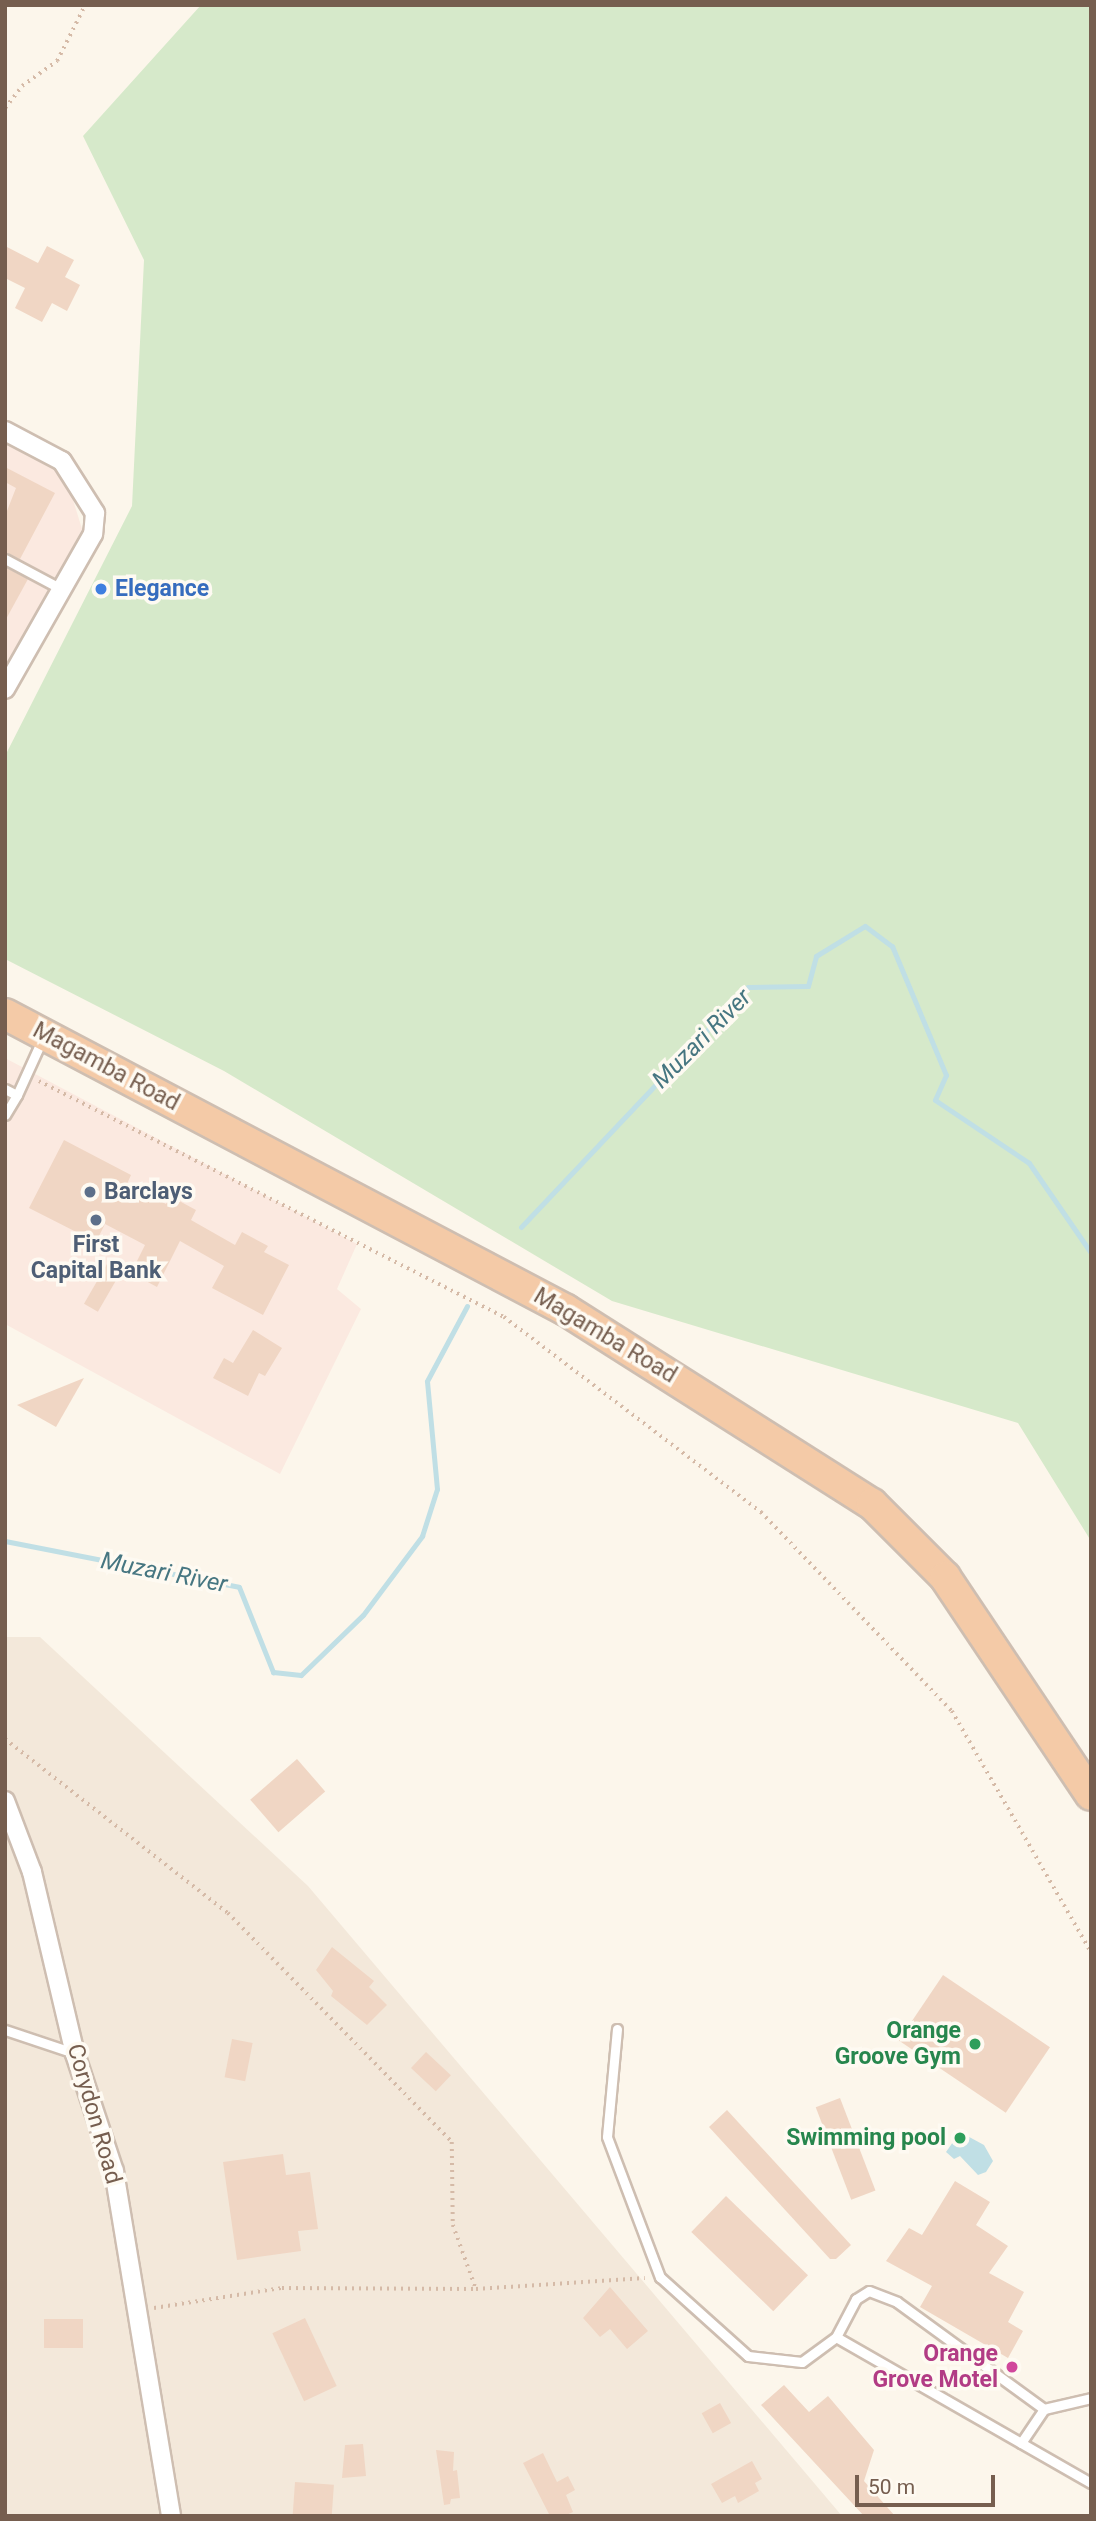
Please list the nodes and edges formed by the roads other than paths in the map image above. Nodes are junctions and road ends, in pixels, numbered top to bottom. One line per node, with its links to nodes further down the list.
1 (5, 431): 3 (street)
2 (5, 559): 3 (lane)
3 (63, 590): 4 (street)
4 (6, 686)
5 (5, 1014): 6 (highway, Magamba Road)
6 (45, 1035): 8 (lane); 10 (highway, Magamba Road)
7 (5, 1089): 8 (lane)
8 (17, 1095): 9 (lane)
9 (5, 1115)
10 (1091, 1796)
11 (5, 1801): 14 (street, Corydon Road)
12 (617, 2029): 15 (lane)
13 (5, 2030): 14 (lane)
14 (75, 2054): 20 (street, Corydon Road)
15 (836, 2337): 17 (lane); 18 (lane)
16 (1091, 2398): 17 (lane)
17 (1044, 2409): 18 (lane)
18 (1020, 2443): 19 (lane)
19 (1091, 2483)
20 (172, 2516)

